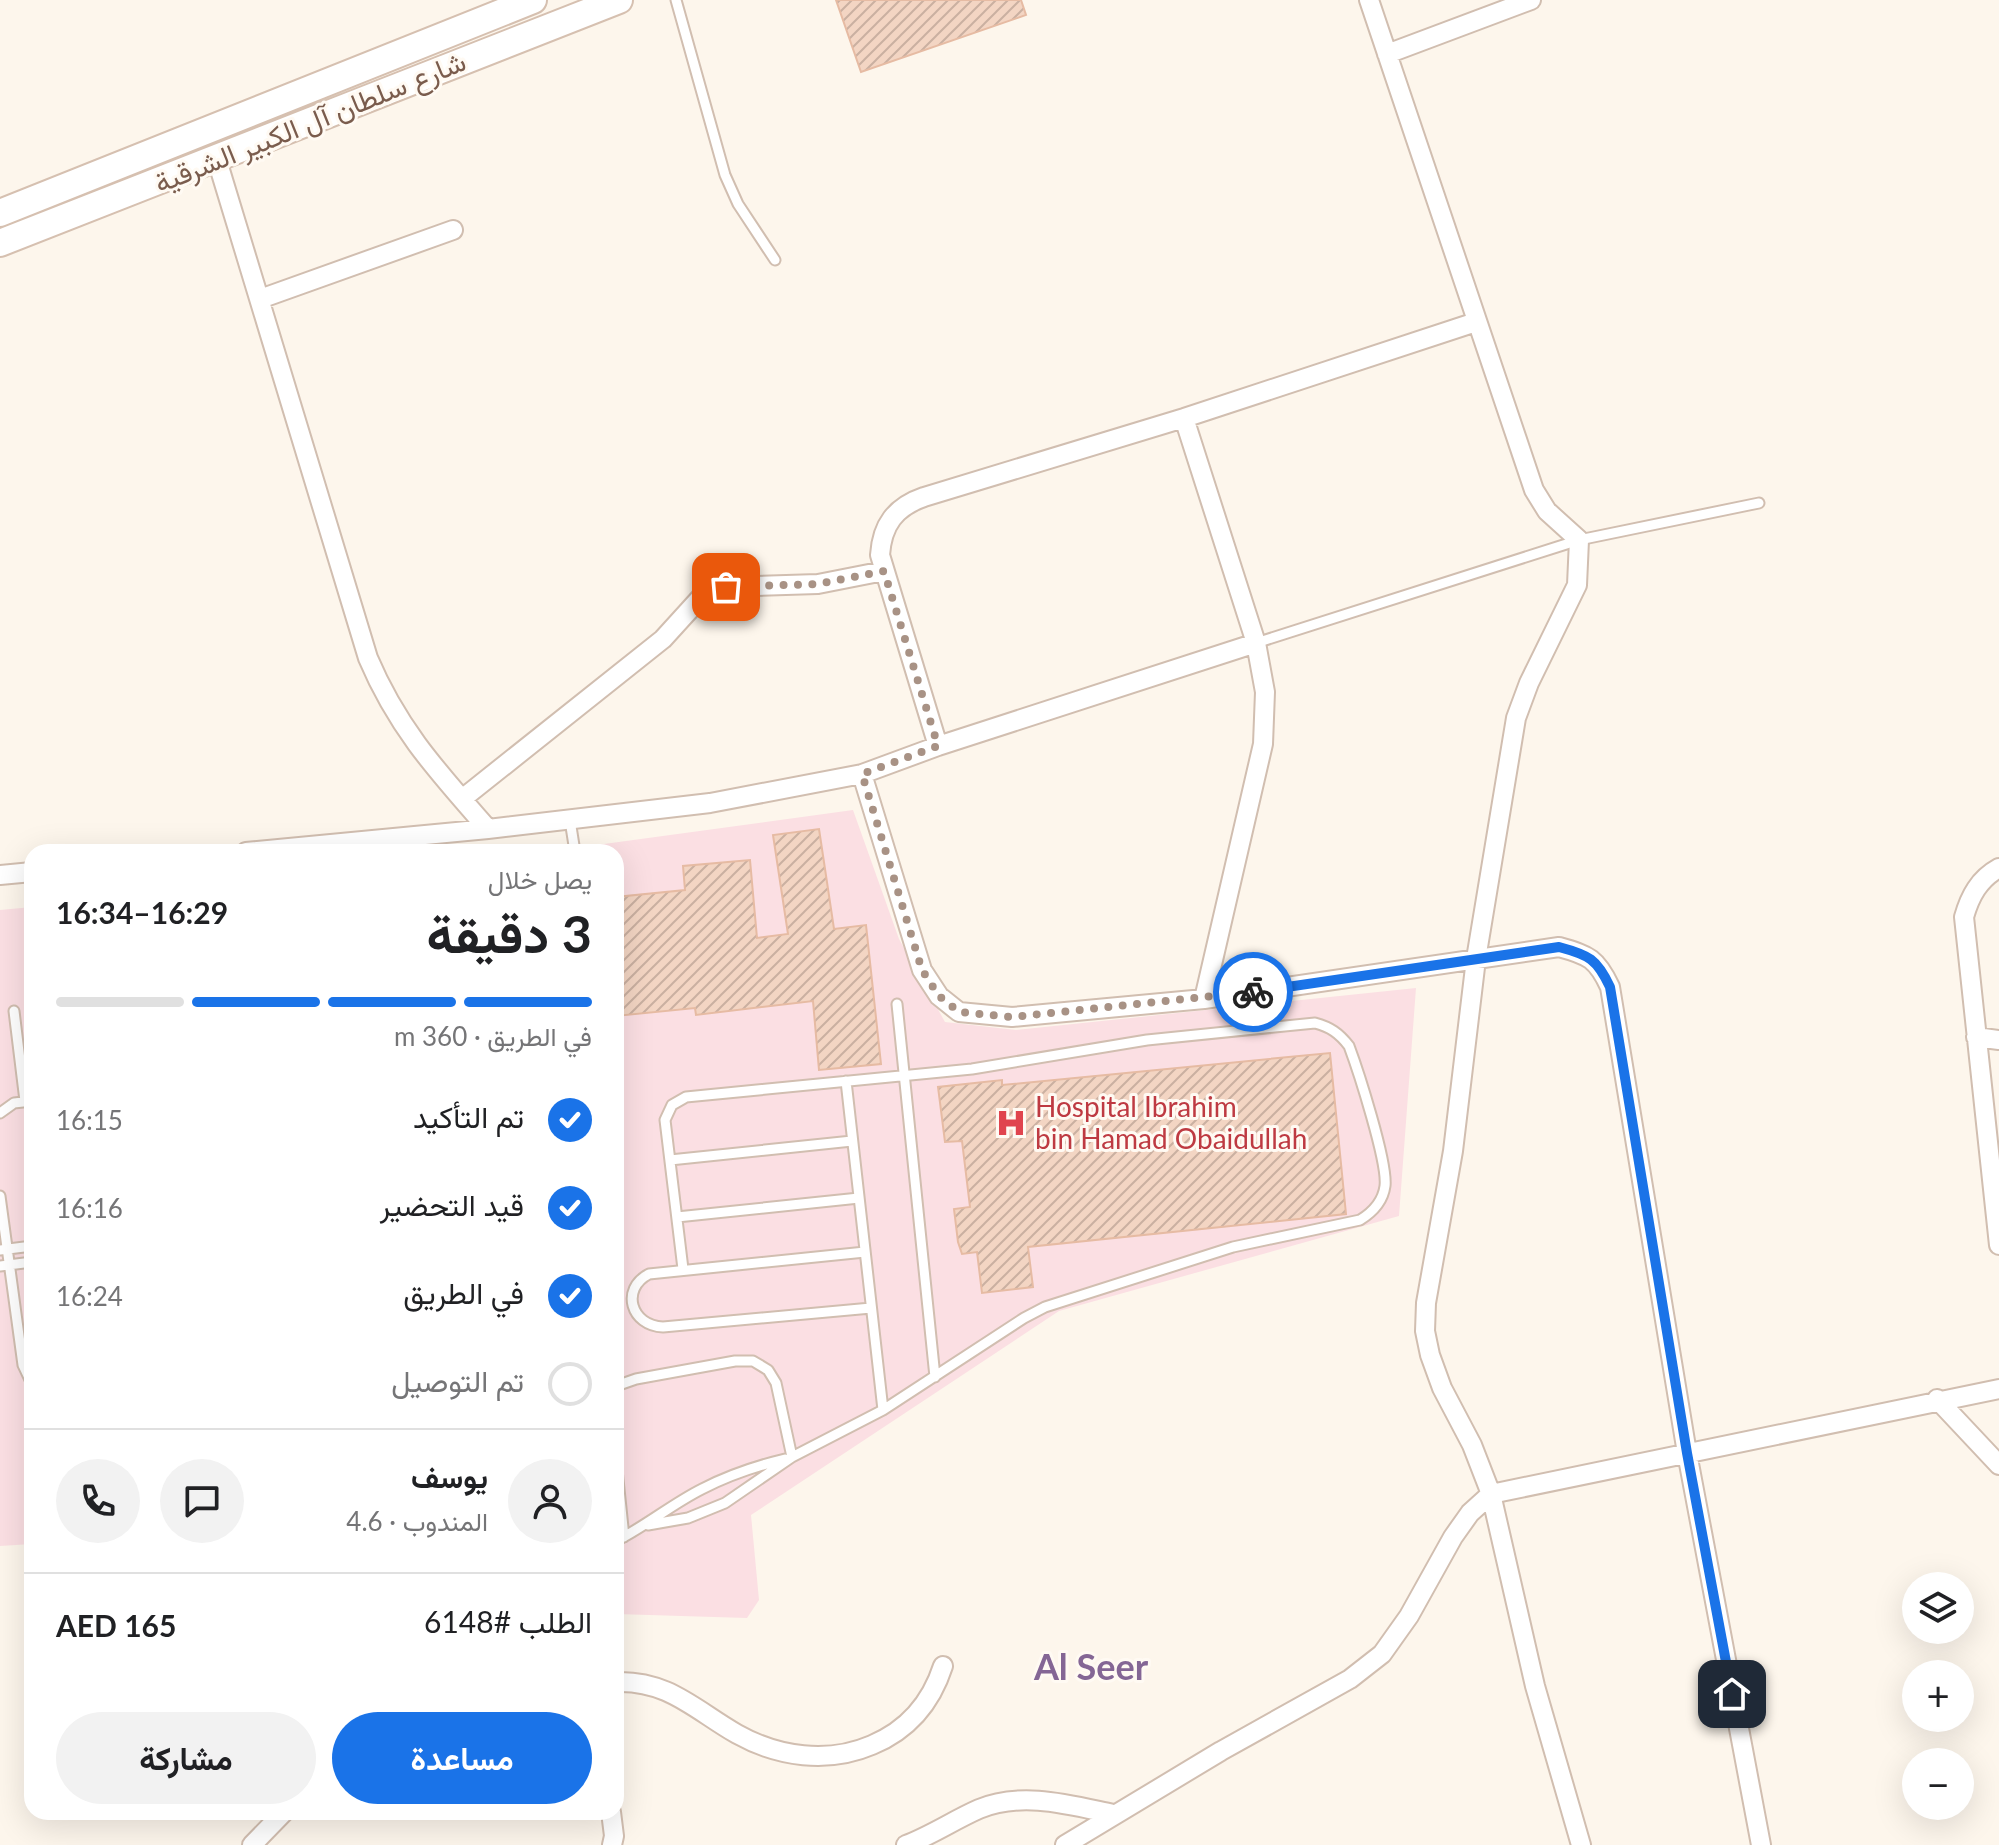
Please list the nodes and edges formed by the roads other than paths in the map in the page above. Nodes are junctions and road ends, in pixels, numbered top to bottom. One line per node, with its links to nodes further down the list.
1 (533, 0): 8 (main road, شارع سلطان آل الكبير الشرقية)
2 (619, 0): 7 (main road, شارع سلطان آل الكبير الشرقية)
3 (676, 0): 11 (lane)
4 (1369, 0): 6 (street)
5 (1531, 0): 6 (street)
6 (1387, 54): 13 (street)
7 (217, 160): 10 (main road, شارع سلطان آل الكبير الشرقية); 12 (street)
8 (0, 213)
9 (453, 230): 12 (street)
10 (0, 243)
11 (775, 260)
12 (260, 299): 21 (street)
13 (1476, 322): 14 (street); 16 (street)
14 (1184, 418): 17 (street); 18 (street)
15 (1759, 503): 16 (lane)
16 (1579, 540): 18 (lane); 29 (street)
17 (884, 571): 19 (street); 21 (street)
18 (1256, 643): 19 (street); 30 (street)
19 (938, 746): 20 (street)
20 (862, 774): 22 (street); 30 (street)
21 (462, 799): 23 (street)
22 (570, 819): 23 (street); 25 (lane)
23 (488, 829): 24 (street)
24 (330, 844)
25 (574, 844)
26 (1999, 868): 33 (street)
27 (24, 873): 28 (street)
28 (0, 875)
29 (1476, 959): 30 (street); 58 (street); 61 (street)
30 (1204, 999)
31 (897, 1004): 36 (lane)
32 (14, 1011): 35 (lane)
33 (1976, 1037): 34 (street); 45 (street)
34 (1999, 1040)
35 (24, 1075)
36 (904, 1075): 37 (lane); 53 (lane); 53 (lane)
37 (846, 1081): 40 (lane); 41 (lane)
38 (24, 1102): 39 (lane)
39 (0, 1113)
40 (852, 1141): 41 (lane); 43 (lane)
41 (670, 1160): 44 (lane)
42 (0, 1196): 47 (lane)
43 (859, 1198): 44 (lane); 48 (lane)
44 (677, 1217): 50 (lane)
45 (1999, 1245)
46 (24, 1247): 47 (lane)
47 (4, 1250): 49 (lane)
48 (865, 1252): 50 (lane); 51 (lane)
49 (5, 1265): 52 (lane)
50 (683, 1269): 51 (lane)
51 (871, 1308): 57 (lane)
52 (24, 1367)
53 (935, 1377): 57 (lane)
54 (624, 1383): 59 (lane)
55 (1999, 1389): 56 (street)
56 (1937, 1399): 58 (street); 60 (street)
57 (883, 1410): 59 (lane)
58 (1687, 1453): 61 (street); 74 (street)
59 (792, 1457): 62 (lane); 62 (lane)
60 (1999, 1465)
61 (1491, 1494): 66 (street); 73 (street)
62 (648, 1525): 63 (lane)
63 (624, 1537)
64 (943, 1666): 65 (street)
65 (624, 1682)
66 (1113, 1814): 71 (street); 72 (street)
67 (276, 1820): 69 (street)
68 (612, 1820): 70 (street)
69 (252, 1845)
70 (612, 1845)
71 (906, 1845)
72 (1065, 1845)
73 (1581, 1845)
74 (1761, 1845)

